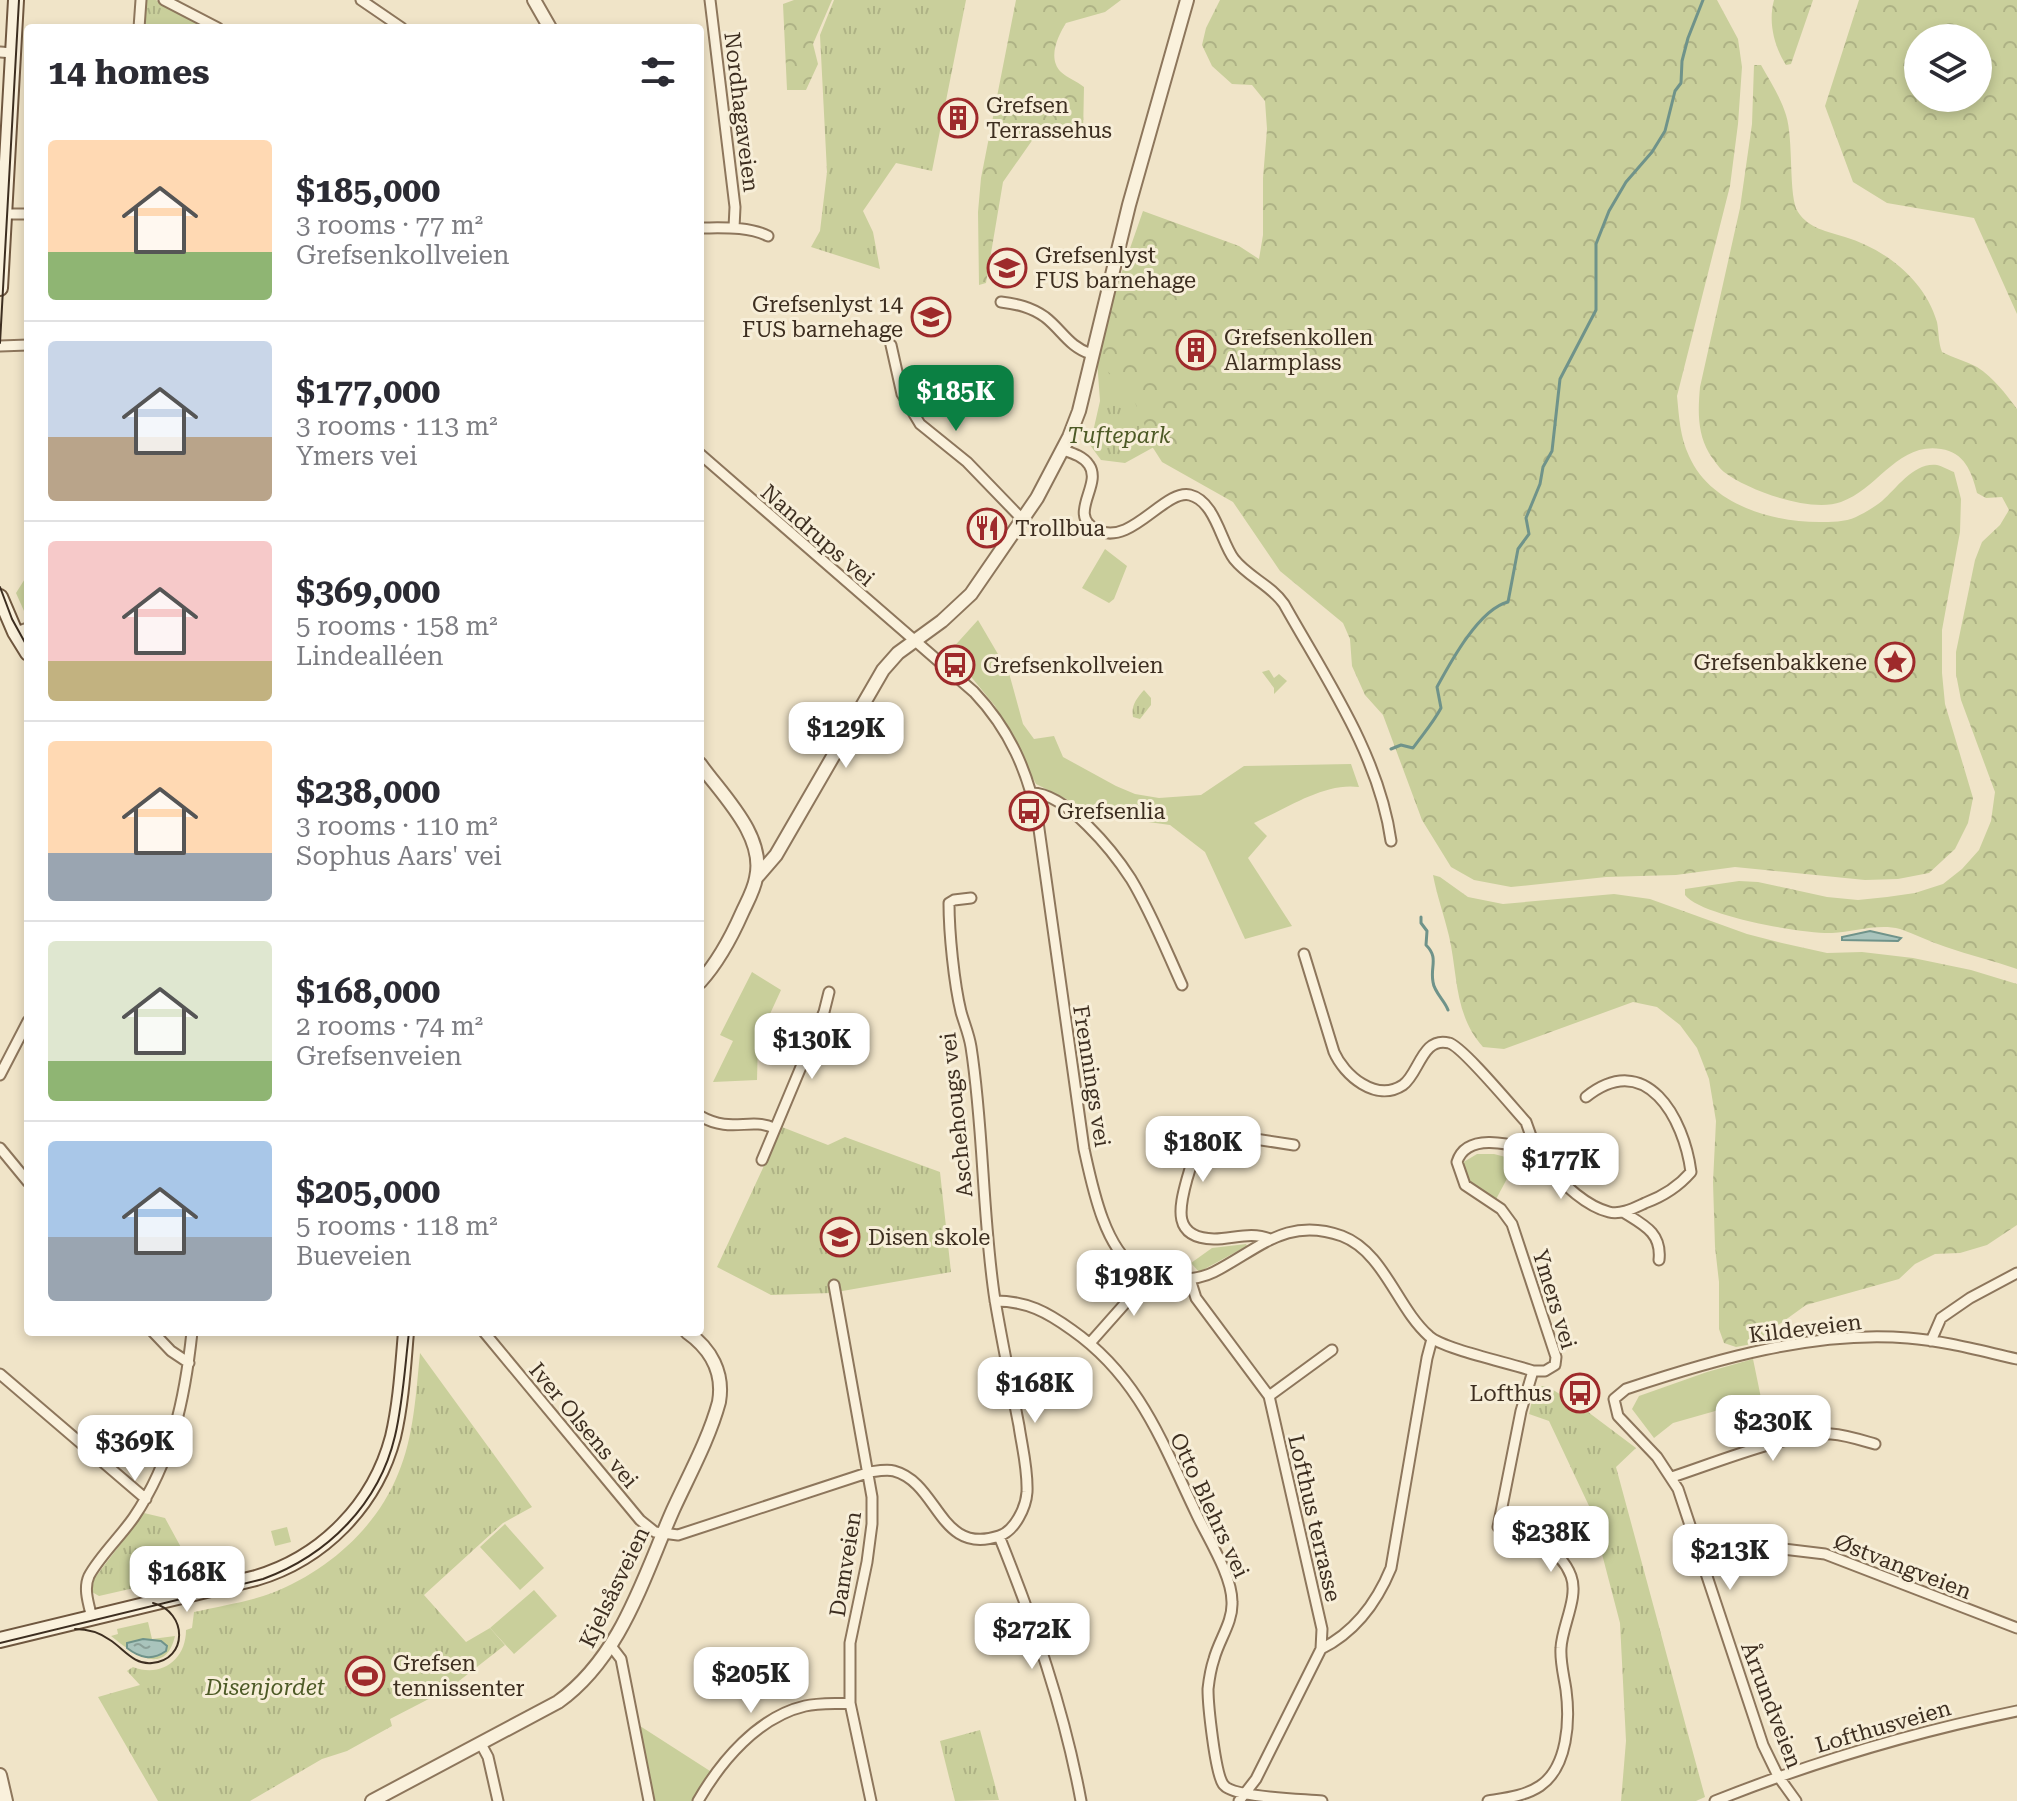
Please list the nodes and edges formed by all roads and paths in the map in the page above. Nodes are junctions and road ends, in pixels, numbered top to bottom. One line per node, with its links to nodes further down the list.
1 (16, 0): 12 (main road)
2 (141, 0): 8 (street)
3 (164, 0): 9 (street)
4 (361, 0): 10 (street)
5 (534, 0): 11 (street)
6 (710, 0): 16 (street, Nordhagaveien)
7 (1187, 0): 23 (street)
8 (139, 24)
9 (210, 24)
10 (396, 24)
11 (548, 24)
12 (7, 53): 13 (main road)
13 (4, 214): 14 (street); 18 (main road)
14 (24, 214)
15 (704, 228): 16 (street)
16 (734, 228): 17 (street)
17 (768, 236)
18 (0, 288)
19 (1001, 302): 23 (street)
20 (24, 345): 22 (street)
21 (891, 345): 26 (street)
22 (0, 346)
23 (1091, 354): 24 (street)
24 (1063, 450): 26 (street); 32 (street)
25 (704, 458): 29 (street, Nandrups vei)
26 (1023, 520): 29 (street)
27 (0, 597): 28 (main road)
28 (22, 630)
29 (915, 641): 31 (street, Frennings vei); 33 (street)
30 (704, 770): 33 (street)
31 (1032, 793): 37 (street); 52 (street, Frennings vei)
32 (1391, 841)
33 (757, 877): 36 (street)
34 (971, 898): 56 (street, Aschehougs vei)
35 (1304, 954): 46 (street)
36 (704, 976)
37 (1182, 985)
38 (829, 992): 43 (street)
39 (24, 1029): 40 (street)
40 (0, 1075)
41 (1586, 1097): 49 (street)
42 (704, 1118): 43 (street)
43 (774, 1128): 47 (street)
44 (1294, 1145): 50 (street)
45 (0, 1148): 48 (street)
46 (1530, 1150): 49 (street); 68 (street, Ymers vei)
47 (762, 1160)
48 (24, 1177)
49 (1623, 1212): 51 (street)
50 (1270, 1239): 54 (street); 62 (street)
51 (1659, 1260)
52 (1145, 1273): 54 (street); 64 (street)
53 (2017, 1273): 63 (street)
54 (1190, 1279): 70 (street, Lofthus terrasse)
55 (834, 1285): 73 (street, Damveien)
56 (995, 1301): 64 (street, Otto Blehrs vei); 77 (street, Aschehougs vei)
57 (157, 1336): 67 (street)
58 (192, 1336): 67 (street)
59 (406, 1336): 79 (main road)
60 (487, 1336): 76 (street, Iver Olsens vei)
61 (692, 1336): 76 (street, Kjelsåsveien)
62 (1432, 1339): 68 (street); 85 (street)
63 (1931, 1341): 66 (street, Kildeveien); 71 (street, Kildeveien)
64 (1090, 1343): 91 (street, Otto Blehrs vei)
65 (1332, 1350): 70 (street)
66 (2017, 1359)
67 (189, 1363): 75 (street)
68 (1536, 1371): 100 (street)
69 (0, 1374): 75 (street)
70 (1269, 1396): 85 (street, Lofthus terrasse)
71 (1615, 1408): 74 (street, Årrundveien)
72 (1875, 1444): 74 (street)
73 (870, 1472): 76 (street); 77 (street); 86 (street, Damveien)
74 (1672, 1477): 90 (street, Årrundveien)
75 (146, 1499): 79 (street)
76 (663, 1535): 84 (street, Kjelsåsveien)
77 (999, 1536): 98 (street)
78 (1775, 1548): 80 (street, Østvangveien)
79 (92, 1618): 82 (main road)
80 (2017, 1628)
81 (0, 1631): 82 (main road)
82 (19, 1636): 83 (main road)
83 (0, 1640)
84 (611, 1646): 88 (street, Kjelsåsveien); 95 (street)
85 (1321, 1649): 91 (street)
86 (850, 1703): 96 (street); 97 (street, Damveien)
87 (2017, 1711): 90 (street, Lofthusveien)
88 (481, 1744): 93 (street, Kjelsåsveien); 94 (street)
89 (0, 1775): 92 (street)
90 (1778, 1776): 101 (street, Lofthusveien); 102 (street, Årrundveien)
91 (1241, 1798): 99 (street)
92 (6, 1801)
93 (372, 1801)
94 (498, 1801)
95 (649, 1801)
96 (698, 1801)
97 (871, 1801)
98 (1081, 1801)
99 (1322, 1801)
100 (1488, 1801)
101 (1715, 1801)
102 (1796, 1801)

